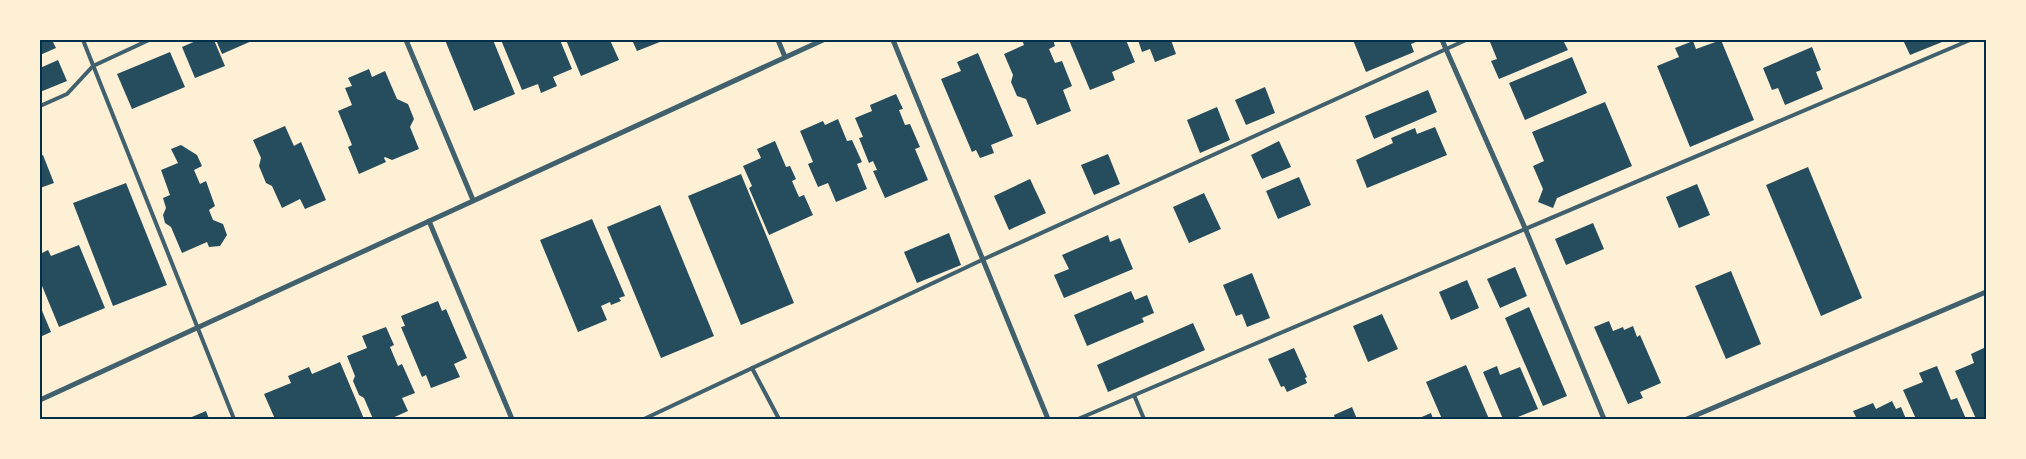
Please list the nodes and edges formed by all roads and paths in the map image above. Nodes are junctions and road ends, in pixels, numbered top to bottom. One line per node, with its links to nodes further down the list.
1 (82, 40): 12 (lane)
2 (149, 40): 12 (lane)
3 (406, 40): 14 (street)
4 (778, 40): 11 (street)
5 (823, 40): 11 (street)
6 (893, 40): 17 (street)
7 (1442, 40): 10 (street)
8 (1466, 40): 10 (lane)
9 (1970, 40): 16 (lane)
10 (1446, 50): 16 (street); 17 (lane)
11 (785, 57): 14 (street)
12 (93, 66): 13 (lane); 19 (lane)
13 (40, 106)
14 (473, 200): 15 (street)
15 (429, 221): 19 (street); 24 (street)
16 (1525, 228): 21 (lane); 30 (street)
17 (984, 259): 20 (lane); 27 (street)
18 (1986, 292): 31 (street)
19 (197, 328): 22 (street); 23 (lane)
20 (752, 368): 25 (lane); 26 (lane)
21 (1134, 395): 28 (lane); 29 (lane)
22 (40, 400)
23 (234, 419)
24 (512, 419)
25 (644, 419)
26 (779, 419)
27 (1048, 419)
28 (1078, 419)
29 (1144, 419)
30 (1604, 419)
31 (1687, 419)

